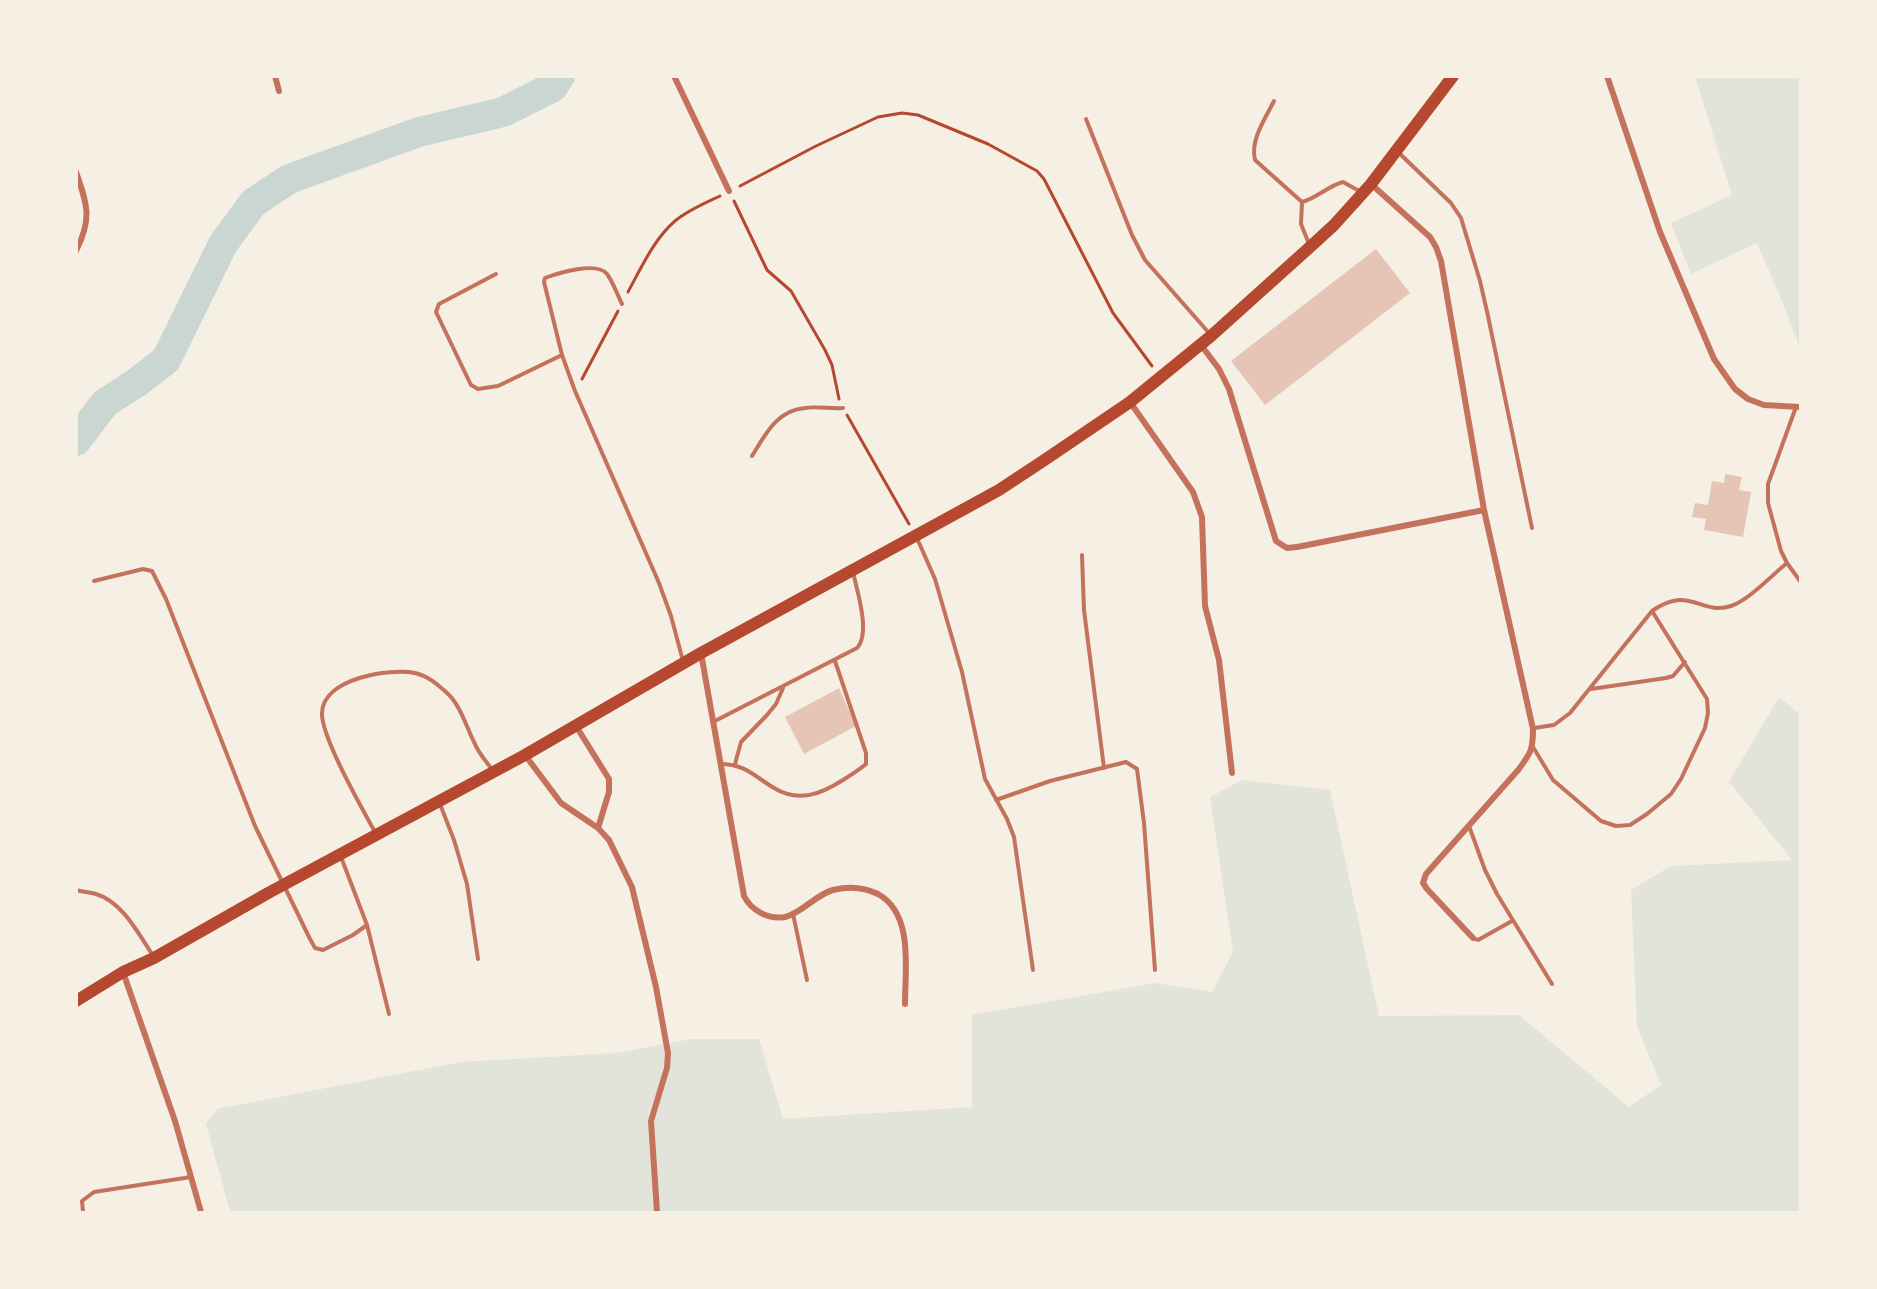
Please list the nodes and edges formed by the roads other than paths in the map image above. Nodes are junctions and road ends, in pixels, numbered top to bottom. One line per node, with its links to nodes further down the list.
1 (275, 76): 5 (street)
2 (674, 76): 11 (street)
3 (1453, 76): 8 (highway)
4 (1607, 76): 21 (street)
5 (279, 91)
6 (1274, 102): 12 (lane)
7 (1086, 118): 17 (lane)
8 (1397, 151): 10 (highway); 25 (lane)
9 (76, 172): 14 (street)
10 (1366, 188): 12 (lane); 13 (highway); 24 (street)
11 (729, 191)
12 (1302, 202): 13 (lane)
13 (1310, 247): 17 (highway)
14 (76, 252)
15 (496, 274): 19 (lane)
16 (621, 304): 19 (lane)
17 (1211, 336): 18 (highway)
18 (1201, 345): 20 (highway); 24 (street)
19 (562, 355): 36 (lane)
20 (1130, 402): 26 (highway); 48 (street)
21 (1798, 407): 28 (lane)
22 (843, 408): 23 (lane)
23 (752, 456)
24 (1484, 510): 41 (street)
25 (1532, 528)
26 (916, 536): 29 (highway); 50 (lane)
27 (1082, 555): 46 (lane)
28 (1787, 563): 31 (lane); 32 (lane)
29 (853, 571): 33 (highway); 34 (lane)
30 (94, 581): 55 (lane)
31 (1800, 581)
32 (1652, 611): 35 (lane); 38 (lane)
33 (701, 653): 36 (highway); 39 (street)
34 (835, 661): 37 (lane); 45 (lane)
35 (1685, 662): 38 (lane); 42 (lane)
36 (684, 664): 40 (highway)
37 (784, 687): 39 (lane); 45 (lane)
38 (1590, 689): 41 (lane)
39 (713, 722): 44 (street)
40 (576, 726): 43 (highway); 52 (street)
41 (1533, 729): 42 (street)
42 (1533, 747): 51 (street)
43 (525, 755): 47 (highway); 52 (street)
44 (720, 764): 45 (lane); 57 (street)
45 (735, 764)
46 (1104, 768): 50 (lane); 64 (lane)
47 (494, 771): 49 (highway); 53 (lane)
48 (1232, 773)
49 (439, 800): 53 (highway); 62 (lane)
50 (996, 800): 63 (lane)
51 (1469, 825): 58 (lane); 60 (street)
52 (598, 828): 74 (street)
53 (376, 835): 54 (highway)
54 (340, 855): 55 (highway); 59 (lane)
55 (283, 886): 59 (lane); 61 (highway)
56 (76, 891): 61 (lane)
57 (793, 914): 66 (lane); 69 (street)
58 (1512, 921): 60 (lane); 67 (lane)
59 (367, 925): 70 (lane)
60 (1473, 938)
61 (154, 958): 65 (highway)
62 (478, 959)
63 (1033, 970)
64 (1155, 970)
65 (123, 972): 68 (highway); 71 (street)
66 (807, 980)
67 (1552, 984)
68 (76, 1001)
69 (904, 1004)
70 (389, 1014)
71 (191, 1178): 72 (lane); 73 (street)
72 (83, 1212)
73 (201, 1212)
74 (657, 1212)

